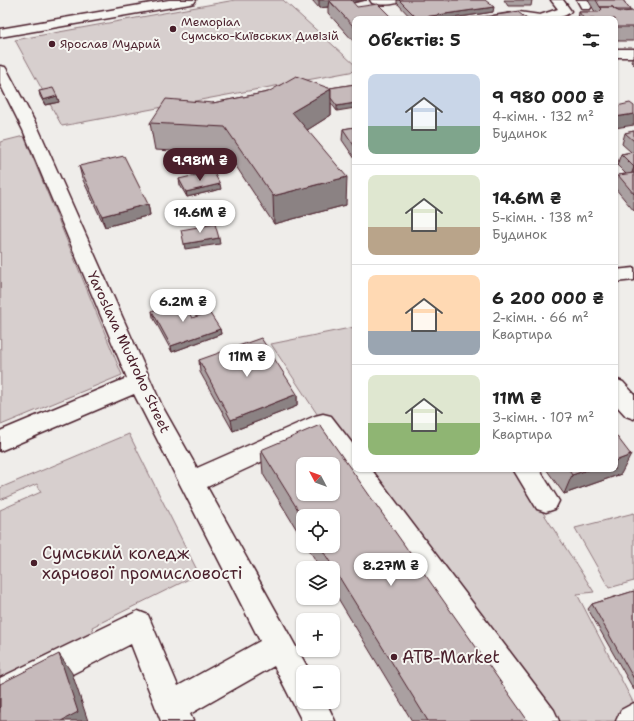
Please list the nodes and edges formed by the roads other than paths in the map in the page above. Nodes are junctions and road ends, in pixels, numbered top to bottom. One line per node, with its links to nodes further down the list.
1 (190, 0): 6 (street)
2 (376, 0): 3 (street)
3 (394, 0)
4 (557, 0): 5 (street)
5 (550, 16)
6 (0, 33)
7 (634, 52): 8 (street)
8 (618, 53)
9 (0, 70): 12 (street, Yaroslava Mudroho Street)
10 (634, 274): 11 (street)
11 (618, 276)
12 (139, 382): 15 (street); 19 (street, Yaroslava Mudroho Street)
13 (618, 391): 14 (street)
14 (634, 410)
15 (0, 441)
16 (352, 462): 19 (street)
17 (359, 472): 27 (street)
18 (527, 472): 20 (street)
19 (192, 482): 21 (street, Yaroslava Mudroho Street)
20 (546, 501)
21 (279, 647): 22 (street, Yaroslava Mudroho Street); 25 (street)
22 (296, 678)
23 (0, 694): 25 (street)
24 (313, 709): 26 (street)
25 (174, 714)
26 (319, 721)
27 (543, 721)

